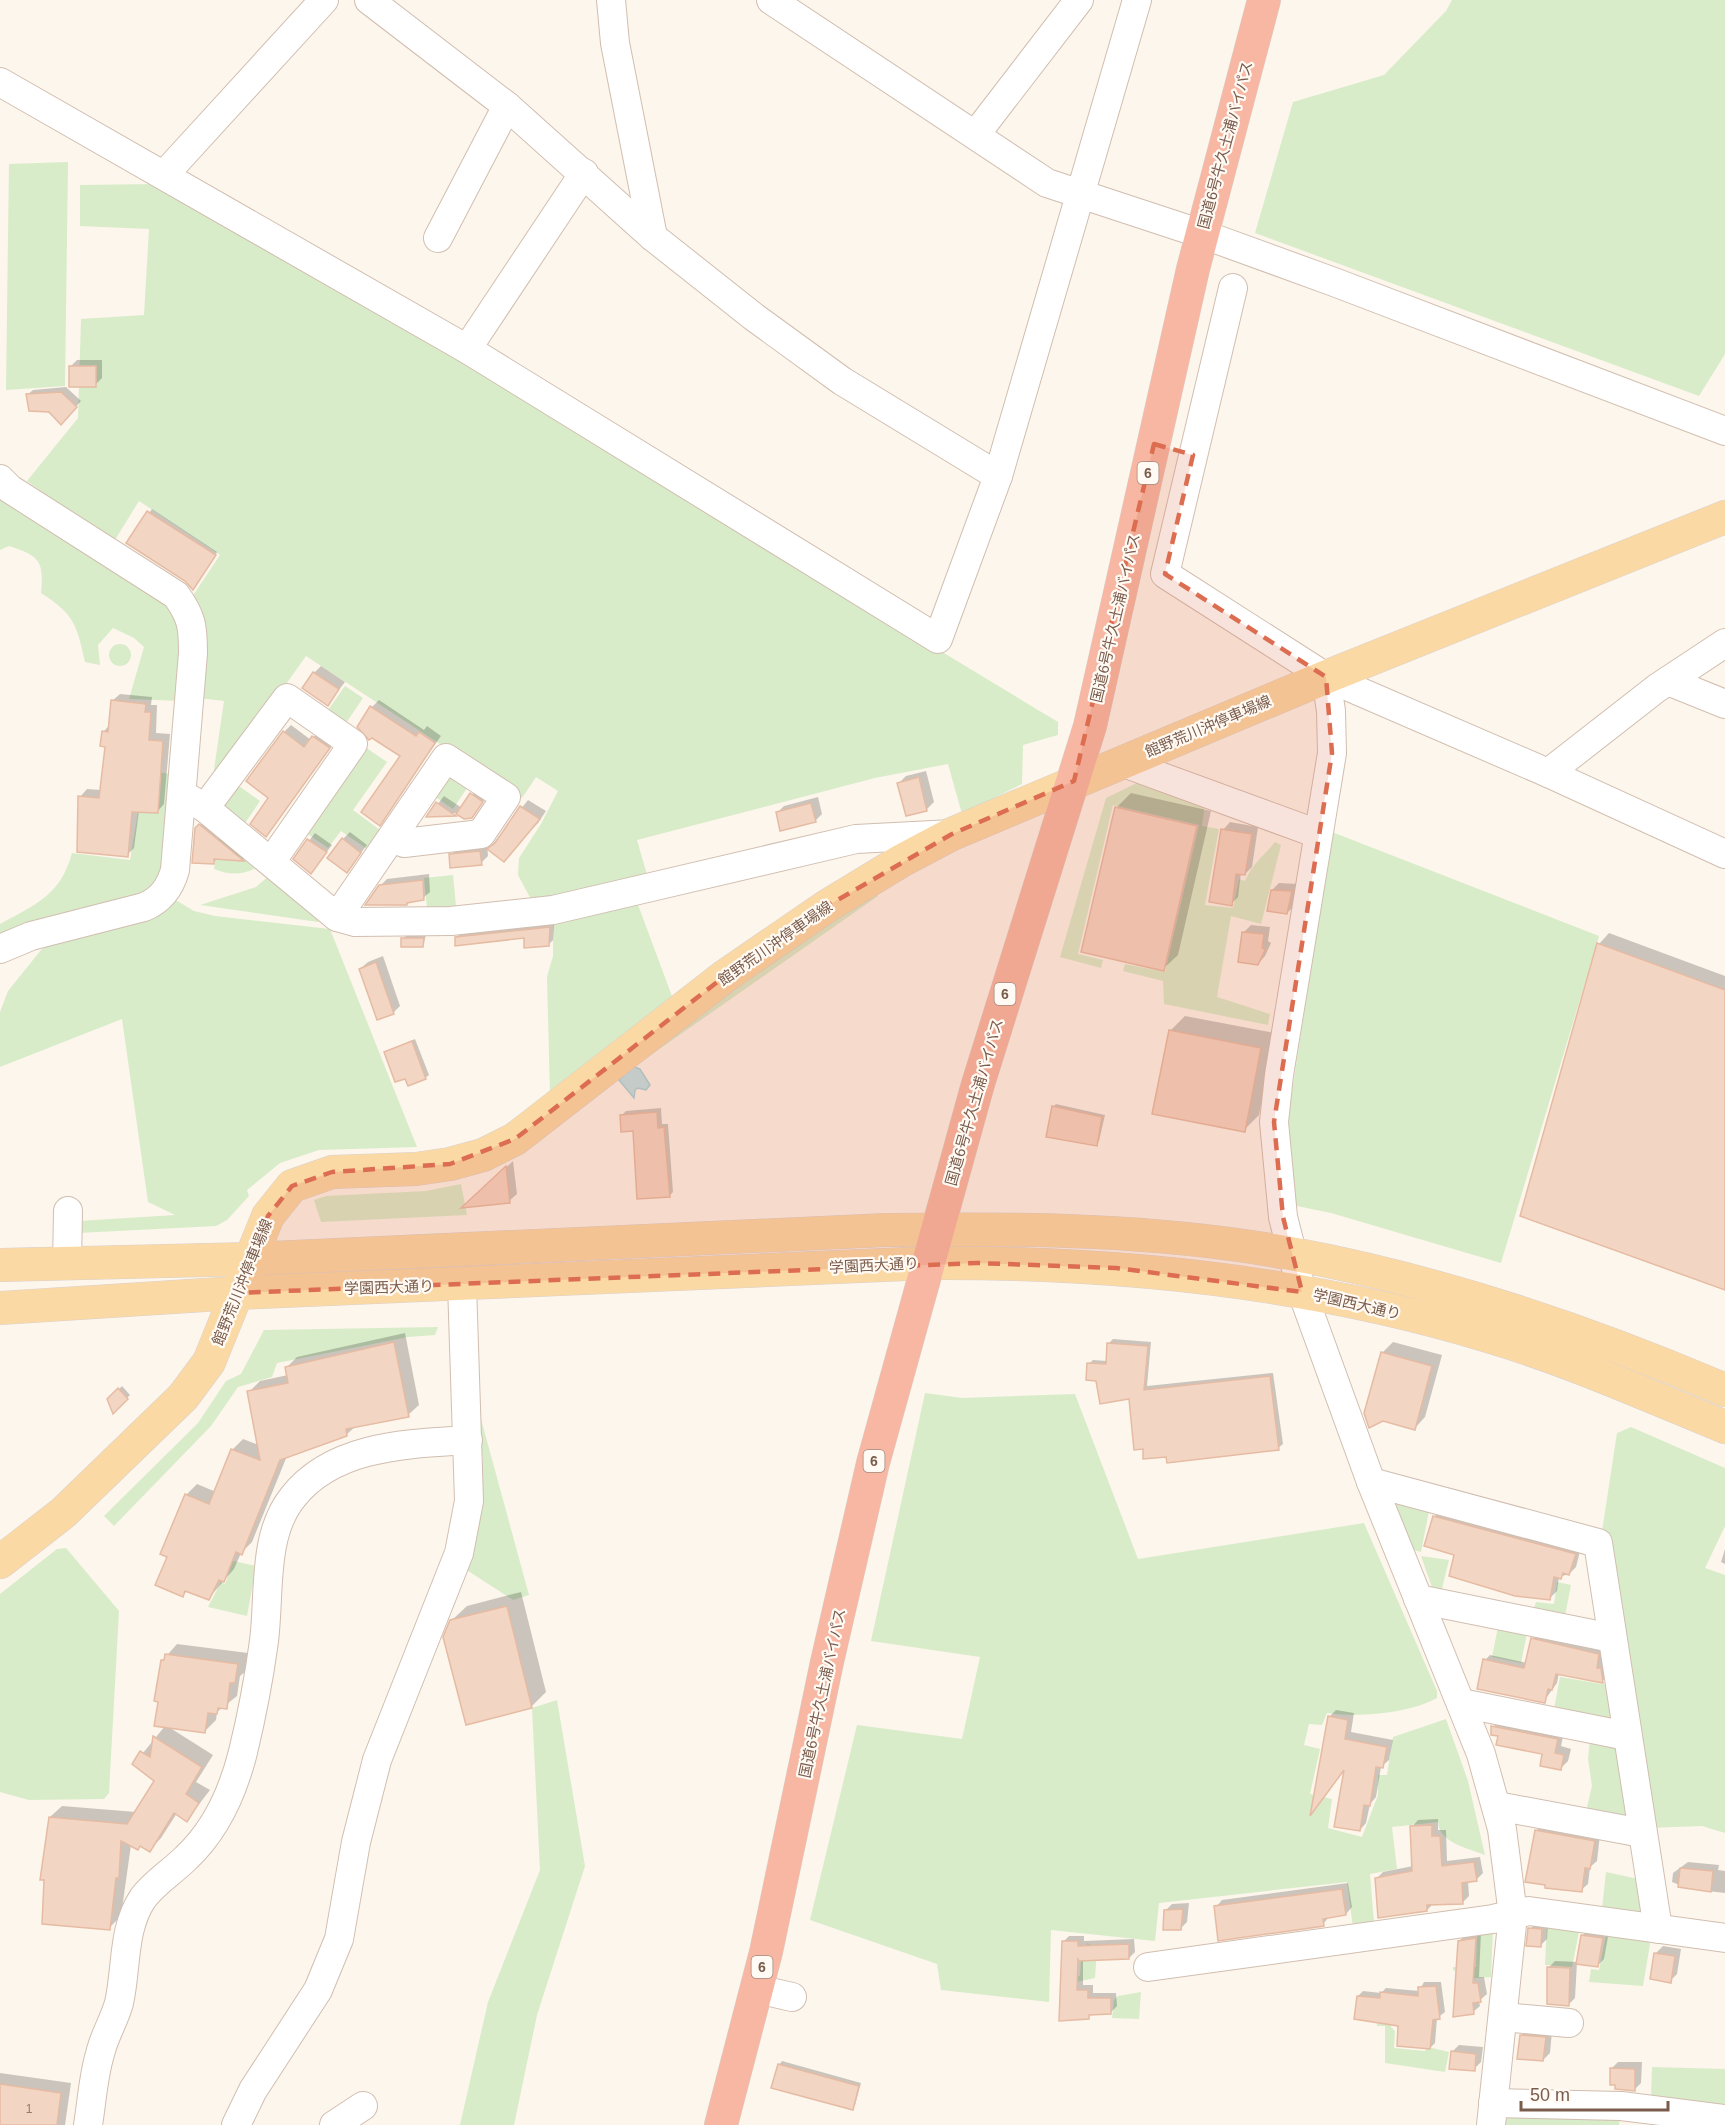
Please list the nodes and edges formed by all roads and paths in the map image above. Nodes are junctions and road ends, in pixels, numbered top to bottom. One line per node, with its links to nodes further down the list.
1 (324, 0): 12 (street)
2 (369, 0): 9 (street)
3 (612, 0): 15 (street)
4 (771, 0): 10 (street)
5 (1079, 0): 10 (street)
6 (1137, 0): 13 (street)
7 (1264, 0): 14 (highway, 国道6号牛久土浦バイパス / 6)
8 (0, 82): 12 (street)
9 (507, 106): 11 (street); 16 (street)
10 (976, 134): 13 (street)
11 (584, 173): 15 (street); 18 (street)
12 (164, 175): 18 (street)
13 (1078, 194): 14 (street); 22 (street)
14 (1202, 234): 19 (street); 20 (highway, 国道6号牛久土浦バイパス / 6)
15 (653, 237): 22 (street)
16 (438, 238)
17 (1233, 288): 21 (street)
18 (467, 349): 22 (street)
19 (1725, 431)
20 (1154, 444): 21 (street); 25 (highway, 国道6号牛久土浦バイパス / 6)
21 (1193, 455): 26 (street)
22 (998, 476)
23 (0, 479): 34 (street)
24 (1725, 518): 28 (main road, 館野荒川沖停車場線)
25 (1128, 562): 26 (street); 33 (highway, 国道6号牛久土浦バイパス / 6)
26 (1165, 574): 28 (street)
27 (1725, 643): 29 (street)
28 (1326, 677): 31 (main road, 館野荒川沖停車場線); 32 (street); 36 (street)
29 (1668, 681): 30 (street); 32 (street)
30 (1725, 704)
31 (1121, 762): 33 (main road, 館野荒川沖停車場線); 36 (street)
32 (1548, 773): 38 (street)
33 (1074, 781): 35 (main road, 館野荒川沖停車場線); 45 (highway, 国道6号牛久土浦バイパス / 6)
34 (193, 801): 39 (street); 39 (street); 41 (street)
35 (952, 834): 40 (street); 47 (main road, 館野荒川沖停車場線)
36 (1318, 834): 46 (street)
37 (392, 837): 40 (street)
38 (1725, 854)
39 (271, 862): 40 (street)
40 (337, 917)
41 (31, 936): 42 (street); 43 (street)
42 (0, 949)
43 (0, 972)
44 (68, 1211): 49 (street)
45 (938, 1230): 46 (main road); 47 (main road); 48 (highway, 6)
46 (1291, 1254): 52 (street); 55 (main road)
47 (249, 1259): 49 (main road); 53 (main road, 館野荒川沖停車場線)
48 (929, 1263): 51 (main road, 学園西大通り); 52 (main road, 学園西大通り); 70 (highway, 国道6号牛久土浦バイパス / 6)
49 (67, 1264): 50 (main road)
50 (0, 1265)
51 (462, 1284): 53 (main road, 学園西大通り); 57 (street)
52 (1302, 1292): 56 (main road, 学園西大通り); 58 (street)
53 (236, 1293): 54 (main road, 学園西大通り); 59 (main road, 館野荒川沖停車場線)
54 (0, 1308)
55 (1725, 1390)
56 (1725, 1427)
57 (468, 1440): 78 (street); 79 (street)
58 (1371, 1482): 60 (street); 61 (street)
59 (0, 1562)
60 (1418, 1599): 61 (street); 62 (street)
61 (1612, 1638): 63 (street)
62 (1461, 1703): 63 (street); 64 (street)
63 (1627, 1736): 65 (street)
64 (1497, 1806): 65 (street); 66 (street)
65 (1642, 1833): 67 (street)
66 (1513, 1915): 67 (street); 69 (street); 72 (street)
67 (1658, 1929): 68 (street)
68 (1725, 1938)
69 (1148, 1967)
70 (757, 1989): 71 (street); 80 (highway, 国道6号牛久土浦バイパス / 6)
71 (792, 1997)
72 (1503, 2017): 73 (street); 75 (street)
73 (1569, 2023)
74 (363, 2106): 76 (street)
75 (1492, 2114): 77 (street)
76 (328, 2117)
77 (1725, 2119)
78 (88, 2125)
79 (236, 2125)
80 (721, 2125)

